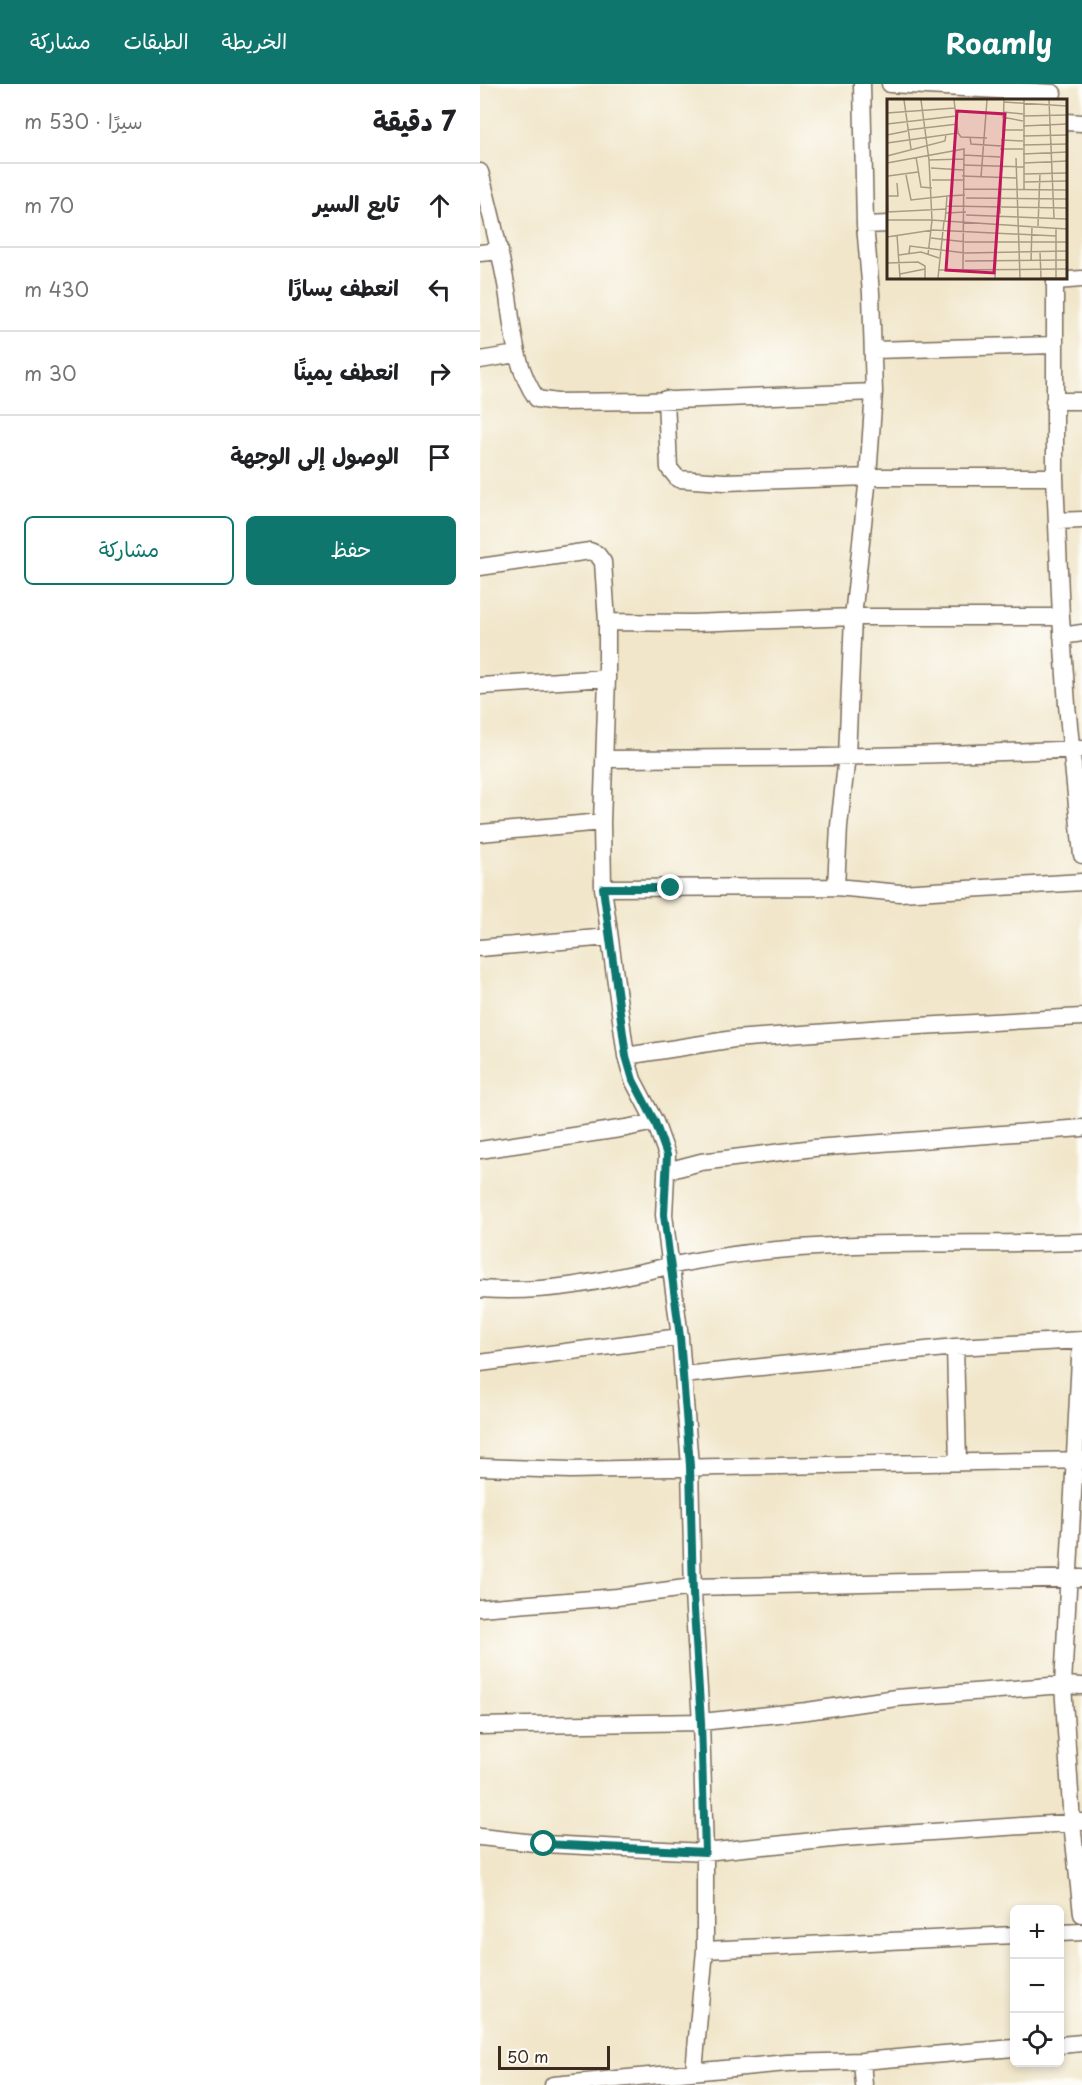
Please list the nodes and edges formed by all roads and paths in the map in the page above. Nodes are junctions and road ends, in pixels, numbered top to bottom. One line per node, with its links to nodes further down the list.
1 (861, 84): 8 (street)
2 (890, 84): 3 (street)
3 (1053, 92)
4 (1067, 122): 5 (street)
5 (1082, 123)
6 (480, 172): 9 (street)
7 (887, 224): 8 (street)
8 (865, 225): 14 (street)
9 (500, 250): 10 (street); 15 (street)
10 (480, 254)
11 (1055, 279): 12 (street); 13 (street)
12 (1082, 279)
13 (1055, 345): 14 (street); 19 (street)
14 (874, 350): 17 (street)
15 (516, 354): 16 (street); 18 (street)
16 (480, 360)
17 (874, 392): 18 (street); 21 (street)
18 (666, 399): 21 (street)
19 (1054, 401): 20 (street); 22 (street)
20 (1082, 401)
21 (868, 477): 22 (street); 26 (street)
22 (1055, 477): 24 (street)
23 (1082, 520): 24 (street)
24 (1057, 521): 27 (street)
25 (480, 567): 28 (street)
26 (853, 617): 27 (street); 28 (street); 34 (street)
27 (1061, 617): 30 (street)
28 (607, 622): 31 (street)
29 (1082, 633): 30 (street)
30 (1062, 636): 33 (street)
31 (607, 678): 32 (street); 35 (street)
32 (480, 686)
33 (1077, 749): 34 (street); 38 (street)
34 (847, 756): 35 (street); 40 (street)
35 (605, 759): 36 (street)
36 (602, 822): 37 (street); 41 (street)
37 (480, 833)
38 (1082, 855)
39 (1082, 882): 40 (street)
40 (836, 887): 41 (street)
41 (603, 888): 42 (street)
42 (609, 937): 43 (street); 45 (street)
43 (480, 948)
44 (1082, 1017): 45 (street)
45 (626, 1056): 46 (street)
46 (655, 1122): 48 (street); 49 (street)
47 (1082, 1128): 49 (street)
48 (480, 1150)
49 (667, 1170): 51 (street)
50 (1082, 1242): 51 (street)
51 (671, 1266): 52 (street); 53 (street)
52 (480, 1289)
53 (680, 1337): 56 (street); 57 (street)
54 (1081, 1340): 55 (street); 58 (street)
55 (956, 1347): 57 (street); 59 (street)
56 (480, 1363)
57 (683, 1375): 60 (street)
58 (1079, 1460): 59 (street); 62 (street)
59 (958, 1462): 60 (street)
60 (690, 1466): 61 (street); 63 (street)
61 (480, 1467)
62 (1075, 1578): 63 (street); 65 (street)
63 (693, 1587): 64 (street); 67 (street)
64 (480, 1608)
65 (1062, 1685): 66 (street); 67 (street); 69 (street)
66 (1082, 1686)
67 (701, 1722): 68 (street); 71 (street)
68 (480, 1726)
69 (1077, 1823): 71 (street); 72 (street)
70 (480, 1837): 71 (street)
71 (705, 1852): 76 (street)
72 (1082, 1914)
73 (1082, 1932): 74 (street)
74 (1064, 1933)
75 (1010, 1935): 76 (street)
76 (705, 1950): 81 (street)
77 (1082, 2043): 78 (street)
78 (1064, 2044)
79 (1010, 2048): 80 (street)
80 (862, 2061): 81 (street); 83 (street)
81 (684, 2076): 82 (street)
82 (553, 2085)
83 (864, 2085)

